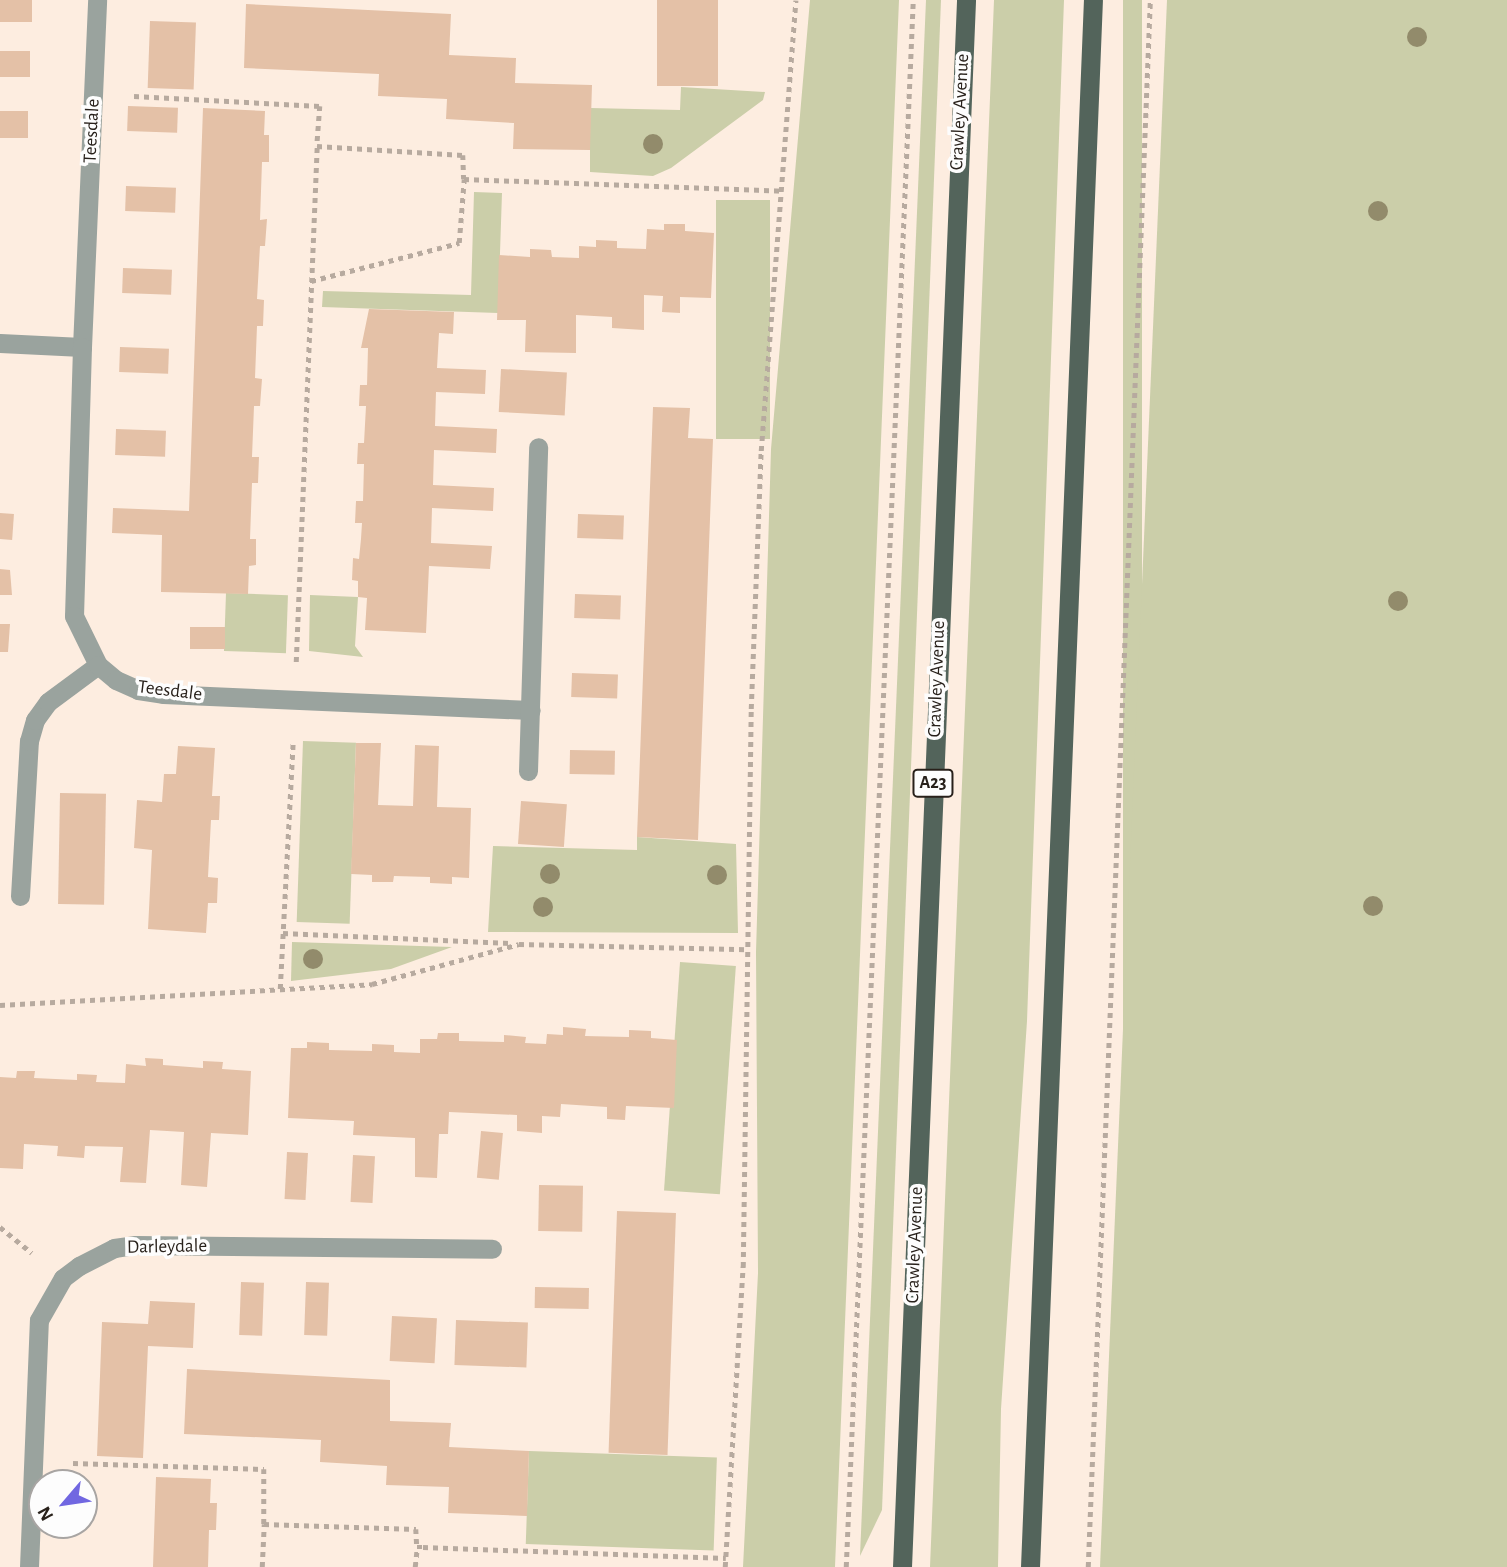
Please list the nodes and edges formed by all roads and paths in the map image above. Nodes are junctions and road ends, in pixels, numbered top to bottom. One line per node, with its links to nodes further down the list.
1 (97, 0): 7 (street, Teesdale)
2 (796, 0): 10 (path)
3 (913, 0): 34 (path)
4 (966, 0): 35 (main road, Crawley Avenue / A23)
5 (1093, 0): 36 (main road)
6 (1150, 0): 37 (path)
7 (94, 94): 8 (path); 13 (street, Teesdale)
8 (317, 146): 9 (path); 11 (path)
9 (464, 179): 10 (path); 11 (path)
10 (784, 191): 22 (path)
11 (311, 281): 16 (path)
12 (0, 343): 13 (street)
13 (82, 347): 15 (street, Teesdale)
14 (538, 447): 17 (street)
15 (98, 665): 16 (street, Teesdale); 19 (street)
16 (295, 701): 17 (street, Teesdale); 20 (path)
17 (531, 710): 18 (street)
18 (527, 771)
19 (20, 896)
20 (283, 933): 21 (path); 23 (path)
21 (519, 944): 22 (path); 23 (path)
22 (747, 949): 29 (path)
23 (280, 989): 24 (path)
24 (0, 1005)
25 (492, 1249): 26 (street, Darleydale)
26 (34, 1461): 27 (path); 30 (street, Darleydale)
27 (264, 1524): 28 (path); 31 (path)
28 (417, 1546): 29 (path); 32 (path)
29 (726, 1558): 33 (path)
30 (30, 1567)
31 (262, 1567)
32 (415, 1567)
33 (725, 1567)
34 (846, 1567)
35 (902, 1567)
36 (1030, 1567)
37 (1088, 1567)

